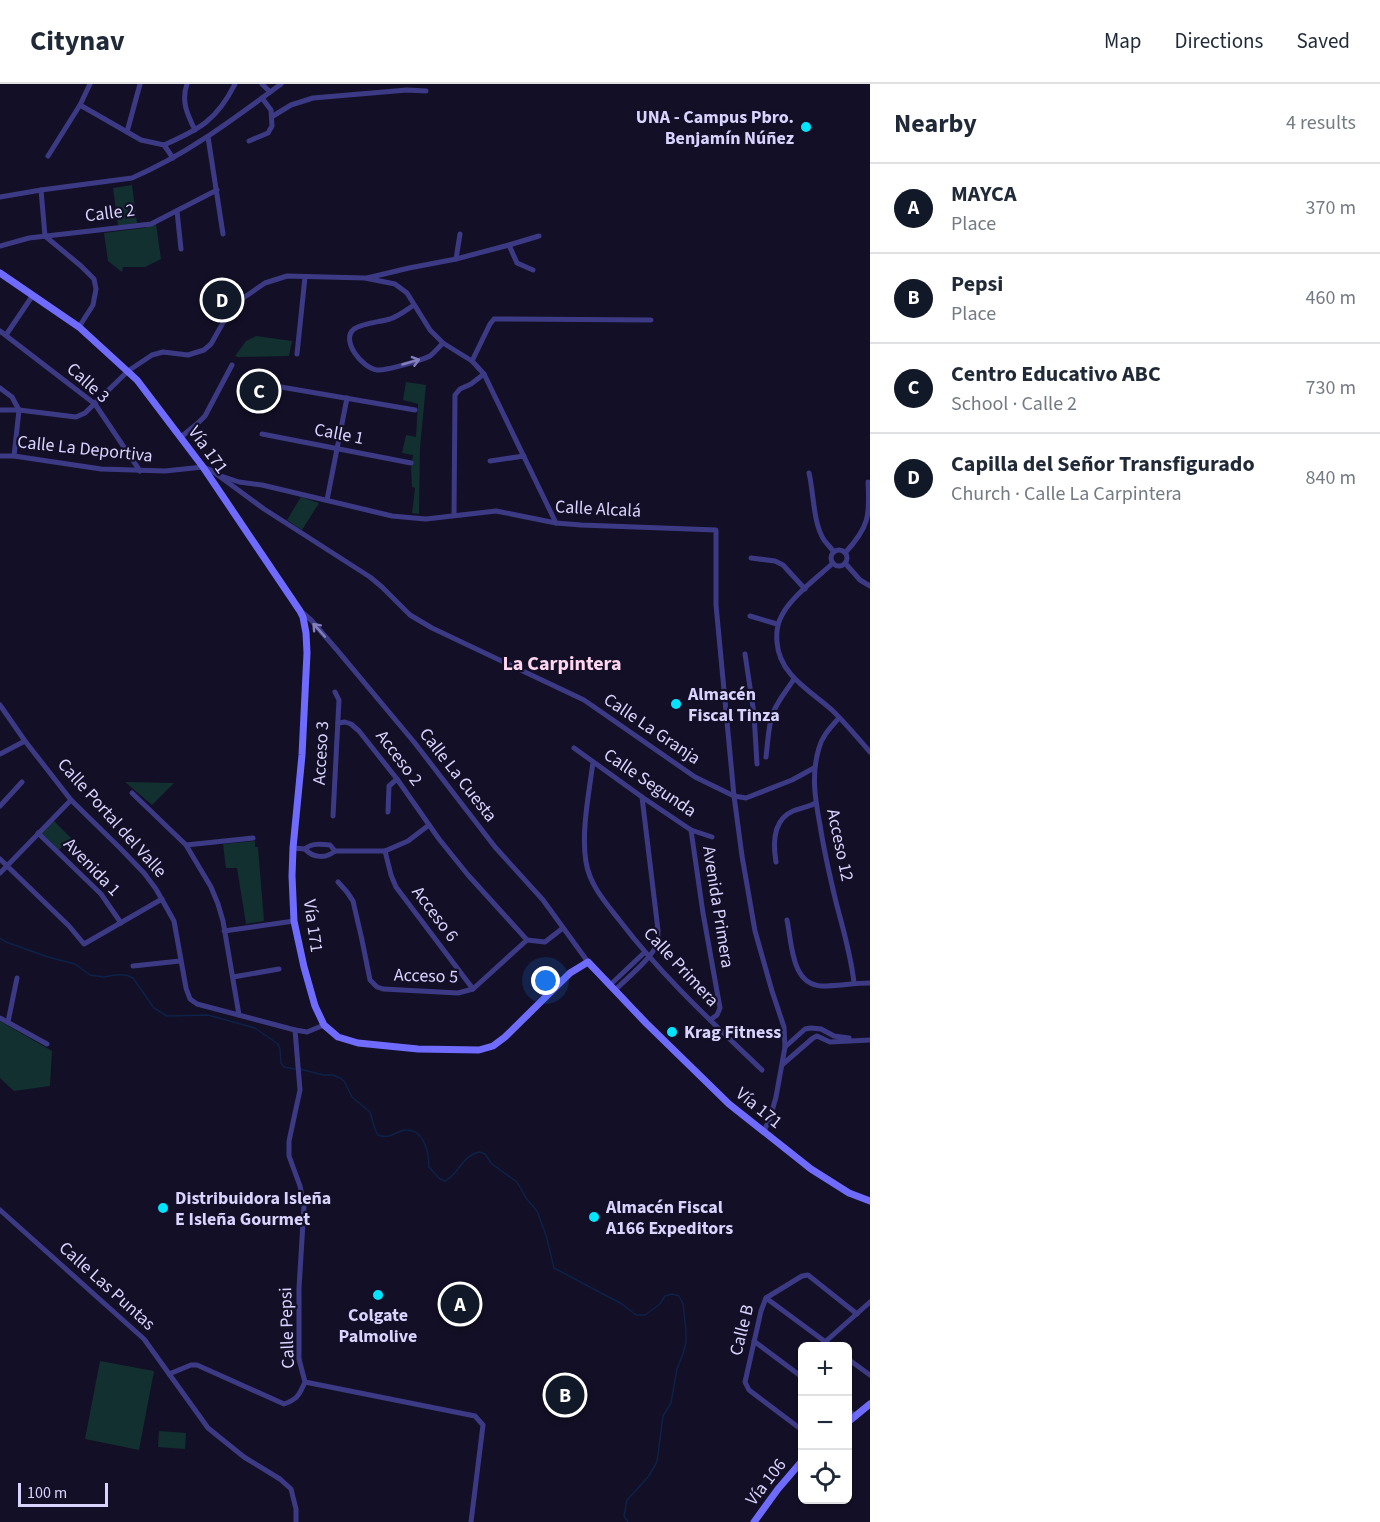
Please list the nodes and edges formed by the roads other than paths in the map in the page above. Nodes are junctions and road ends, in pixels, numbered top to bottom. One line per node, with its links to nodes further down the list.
1 (90, 84): 10 (street)
2 (140, 84): 13 (street)
3 (187, 84): 12 (street)
4 (235, 84): 12 (street)
5 (262, 84): 8 (street)
6 (281, 84): 8 (street)
7 (426, 91): 11 (street)
8 (270, 92): 9 (street)
9 (262, 98): 11 (street); 14 (street)
10 (80, 105): 13 (street); 17 (street)
11 (273, 116): 15 (street)
12 (195, 130): 16 (street)
13 (126, 132): 16 (street)
14 (208, 137): 18 (street); 20 (street)
15 (249, 141)
16 (164, 144): 18 (street)
17 (48, 156)
18 (173, 158): 19 (street)
19 (40, 190): 21 (street); 25 (street)
20 (217, 190): 22 (street, Calle 2); 23 (street)
21 (0, 197)
22 (177, 211): 25 (street, Calle 2); 29 (street)
23 (223, 234)
24 (460, 234): 30 (street)
25 (45, 236): 28 (street, Calle 2); 38 (street)
26 (539, 236): 27 (street)
27 (509, 245): 30 (street); 31 (street)
28 (0, 246)
29 (181, 249)
30 (456, 259): 34 (street)
31 (533, 270)
32 (0, 273): 35 (main road, Vía 171)
33 (305, 277): 34 (street); 42 (street); 45 (street)
34 (365, 278): 36 (street)
35 (33, 295): 38 (main road, Vía 171); 40 (street)
36 (414, 305): 41 (street); 41 (street, one-way to 41)
37 (651, 320): 43 (street)
38 (80, 327): 45 (main road, Vía 171)
39 (0, 331): 40 (street, Calle 3)
40 (6, 335): 50 (street, Calle 3)
41 (443, 343): 43 (street)
42 (297, 354)
43 (472, 361): 46 (street)
44 (232, 365): 55 (street)
45 (128, 371): 50 (street); 55 (main road, Vía 171)
46 (484, 374): 59 (street); 70 (street)
47 (281, 387): 49 (street)
48 (0, 388): 52 (street)
49 (347, 398): 53 (street); 56 (street)
50 (95, 404): 52 (street); 63 (street, Calle 3)
51 (0, 410): 52 (street)
52 (19, 410): 58 (street)
53 (415, 410)
54 (262, 434): 56 (street, Calle 1)
55 (181, 437): 62 (main road, Vía 171)
56 (337, 449): 61 (street, Calle 1); 69 (street)
57 (0, 456): 58 (street, Calle La Deportiva)
58 (14, 456): 63 (street, Calle La Deportiva)
59 (524, 456): 60 (street); 71 (street)
60 (490, 461)
61 (411, 463)
62 (203, 467): 63 (street, Calle La Deportiva); 65 (street, Calle La Granja); 79 (main road, Vía 171)
63 (140, 471)
64 (809, 473): 72 (street)
65 (218, 475): 67 (street, Calle Alcalá); 68 (street, Calle La Granja)
66 (868, 482): 73 (street)
67 (252, 483): 68 (street); 69 (street, Calle Alcalá)
68 (245, 495): 101 (street, Calle La Granja)
69 (327, 500): 70 (street, Calle Alcalá)
70 (454, 515): 71 (street, Calle Alcalá)
71 (556, 523): 101 (street, Calle Alcalá)
72 (834, 552): 73 (street); 75 (street)
73 (845, 553): 76 (street)
74 (751, 558): 78 (street)
75 (833, 563): 76 (street); 78 (street)
76 (845, 563): 77 (street)
77 (870, 586)
78 (805, 589): 81 (street)
79 (300, 611): 114 (main road, Vía 171); 127 (street, Calle La Cuesta, one-way to 79)
80 (750, 616): 81 (street)
81 (777, 624): 83 (street)
82 (745, 654): 90 (street)
83 (794, 679): 86 (street); 89 (street)
84 (335, 692): 87 (street, Acceso 3)
85 (0, 705): 88 (street, Calle Portal del Valle)
86 (839, 718): 92 (street); 97 (street, Acceso 12)
87 (338, 723): 98 (street, Acceso 2); 107 (street, Acceso 3)
88 (25, 741): 93 (street); 103 (street, Calle Portal del Valle)
89 (768, 746): 90 (street); 94 (street)
90 (757, 747): 96 (street)
91 (574, 748): 95 (street, Calle Segunda)
92 (870, 752)
93 (0, 754)
94 (766, 757)
95 (592, 762): 102 (street, Calle Segunda); 130 (street, Calle Primera)
96 (757, 764)
97 (814, 768): 101 (street); 104 (street, Acceso 12)
98 (397, 779): 106 (street); 108 (street, Acceso 2)
99 (22, 782): 105 (street)
100 (132, 793): 113 (street)
101 (734, 796): 150 (street)
102 (642, 797): 109 (street, Calle Segunda); 130 (street)
103 (71, 800): 110 (street); 123 (street, Calle Portal del Valle)
104 (816, 803): 119 (street); 137 (street, Acceso 12)
105 (0, 806)
106 (388, 812)
107 (333, 816)
108 (429, 825): 117 (street); 129 (street)
109 (691, 830): 111 (street, Calle Segunda); 143 (street, Avenida Primera)
110 (38, 833): 120 (street); 126 (street, Avenida 1)
111 (712, 837)
112 (252, 838): 113 (street)
113 (186, 845): 128 (street)
114 (293, 848): 115 (street); 125 (main road, Vía 171)
115 (305, 849): 116 (street); 116 (street)
116 (335, 851): 117 (street)
117 (385, 851): 140 (street, Acceso 6)
118 (0, 859): 120 (street)
119 (776, 862)
120 (7, 866): 121 (street); 126 (street)
121 (0, 873)
122 (338, 882): 140 (street, Acceso 5)
123 (162, 899): 126 (street); 131 (street, Calle Portal del Valle)
124 (787, 920): 137 (street)
125 (294, 921): 128 (street); 145 (main road, Vía 171)
126 (121, 923)
127 (563, 928): 129 (street); 132 (street, Calle La Cuesta)
128 (224, 931): 135 (street)
129 (527, 940): 140 (street, Acceso 5)
130 (647, 954): 139 (street); 143 (street, Calle Primera)
131 (180, 961): 133 (street); 141 (street, Calle Portal del Valle)
132 (588, 962): 139 (main road, Vía 171); 145 (main road)
133 (133, 966)
134 (279, 969): 135 (street)
135 (233, 977): 141 (street)
136 (17, 978): 144 (street)
137 (854, 983): 138 (street)
138 (870, 983)
139 (613, 988): 153 (main road, Vía 171)
140 (473, 989)
141 (239, 1015): 146 (street, Calle Portal del Valle)
142 (0, 1018): 144 (street)
143 (710, 1020): 152 (street, Calle Primera)
144 (8, 1022): 149 (street)
145 (324, 1025): 146 (street, Calle Portal del Valle)
146 (295, 1030): 165 (street, Calle Pepsi)
147 (856, 1040): 148 (street); 150 (street); 151 (street)
148 (870, 1040)
149 (47, 1044)
150 (785, 1047): 151 (street)
151 (783, 1064): 153 (street)
152 (762, 1070)
153 (764, 1131): 154 (main road, Vía 171)
154 (870, 1201)
155 (0, 1210): 162 (street, Calle Las Puntas)
156 (766, 1298): 158 (street, Calle B); 159 (street, Calle B); 160 (street)
157 (870, 1302): 158 (street)
158 (856, 1314): 160 (street)
159 (754, 1341): 163 (street); 170 (street, Calle B)
160 (825, 1342)
161 (852, 1362): 164 (street)
162 (169, 1374): 165 (street); 172 (street, Calle Las Puntas)
163 (798, 1374)
164 (870, 1375)
165 (305, 1382): 173 (street, Calle Pepsi)
166 (870, 1404): 168 (main road)
167 (852, 1413): 168 (street)
168 (855, 1416): 169 (main road)
169 (852, 1419)
170 (798, 1427)
171 (798, 1465): 174 (main road, Vía 106)
172 (296, 1522)
173 (471, 1522)
174 (754, 1522)

